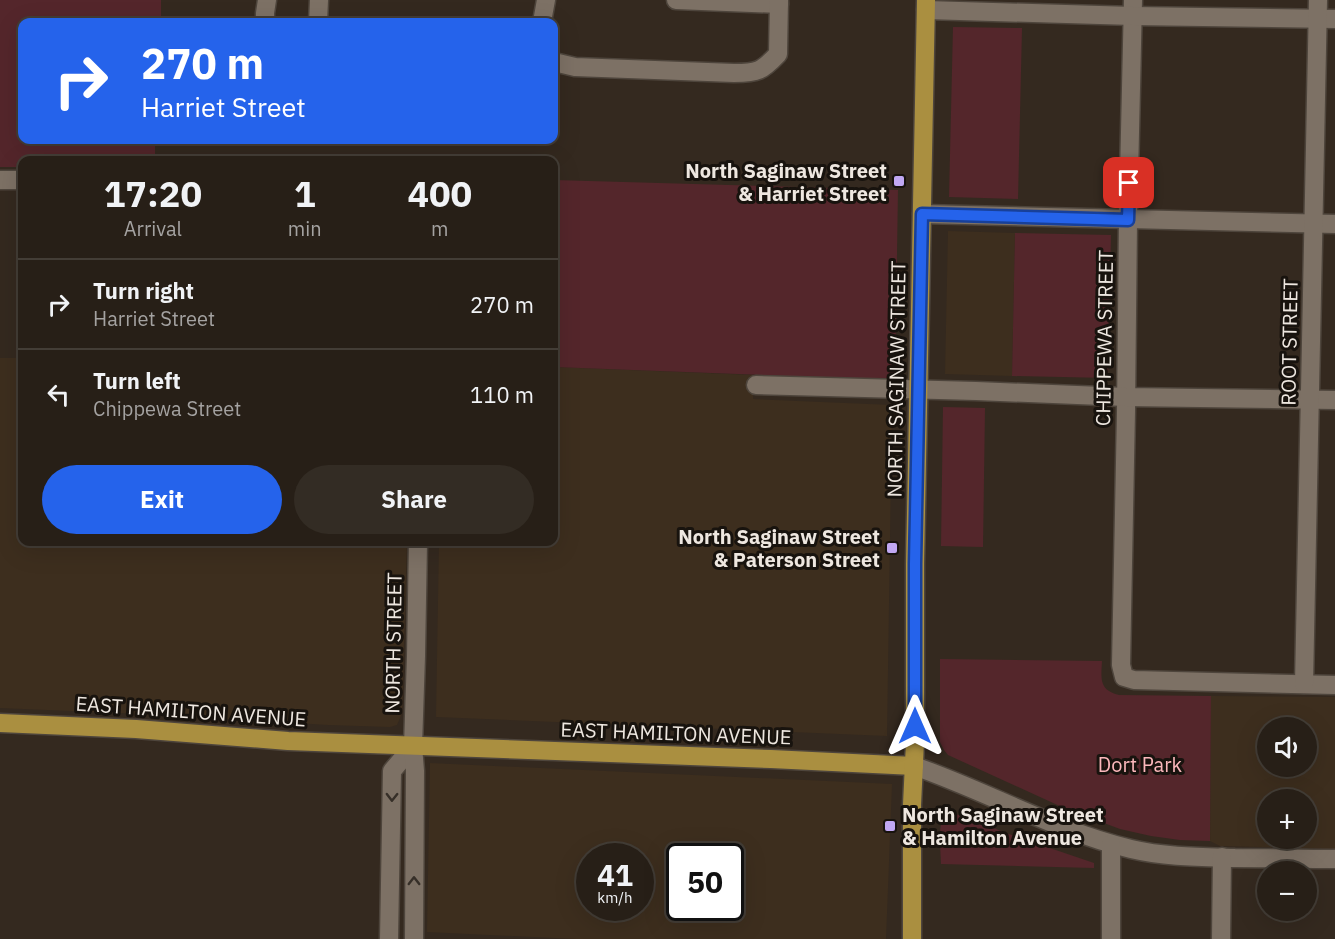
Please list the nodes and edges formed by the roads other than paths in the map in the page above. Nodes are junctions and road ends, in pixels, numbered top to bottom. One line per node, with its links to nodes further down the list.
1 (267, 0): 9 (street)
2 (319, 0): 10 (street)
3 (546, 0): 11 (street)
4 (676, 0): 5 (street)
5 (779, 2): 12 (street)
6 (926, 5): 7 (street); 15 (main road, NORTH SAGINAW STREET)
7 (1133, 8): 8 (street); 16 (street, CHIPPEWA STREET)
8 (1324, 12): 17 (street, ROOT STREET)
9 (265, 18)
10 (318, 18)
11 (543, 18)
12 (558, 63)
13 (0, 180): 14 (street)
14 (18, 180)
15 (922, 214): 16 (street); 20 (main road, NORTH SAGINAW STREET)
16 (1128, 220): 17 (street); 21 (street, CHIPPEWA STREET)
17 (1313, 223): 18 (street); 22 (street, ROOT STREET)
18 (1335, 224)
19 (756, 385): 20 (street)
20 (918, 390): 21 (street); 29 (main road, NORTH SAGINAW STREET)
21 (1126, 397): 22 (street); 25 (street, CHIPPEWA STREET)
22 (1310, 399): 23 (street); 25 (street, ROOT STREET)
23 (1335, 400)
24 (418, 546): 28 (street, NORTH STREET)
25 (1304, 684): 26 (street)
26 (1335, 685)
27 (0, 723): 28 (main road, EAST HAMILTON AVENUE)
28 (413, 746): 29 (main road, EAST HAMILTON AVENUE); 33 (street, one-way to 33); 34 (street, NORTH STREET, one-way to 28)
29 (914, 766): 30 (street, EAST HAMILTON AVENUE); 35 (main road, NORTH SAGINAW STREET)
30 (1111, 844): 31 (street, EAST HAMILTON AVENUE); 36 (street)
31 (1222, 857): 32 (street, EAST HAMILTON AVENUE); 37 (street)
32 (1335, 859)
33 (389, 939)
34 (414, 939)
35 (912, 939)
36 (1111, 939)
37 (1221, 939)

